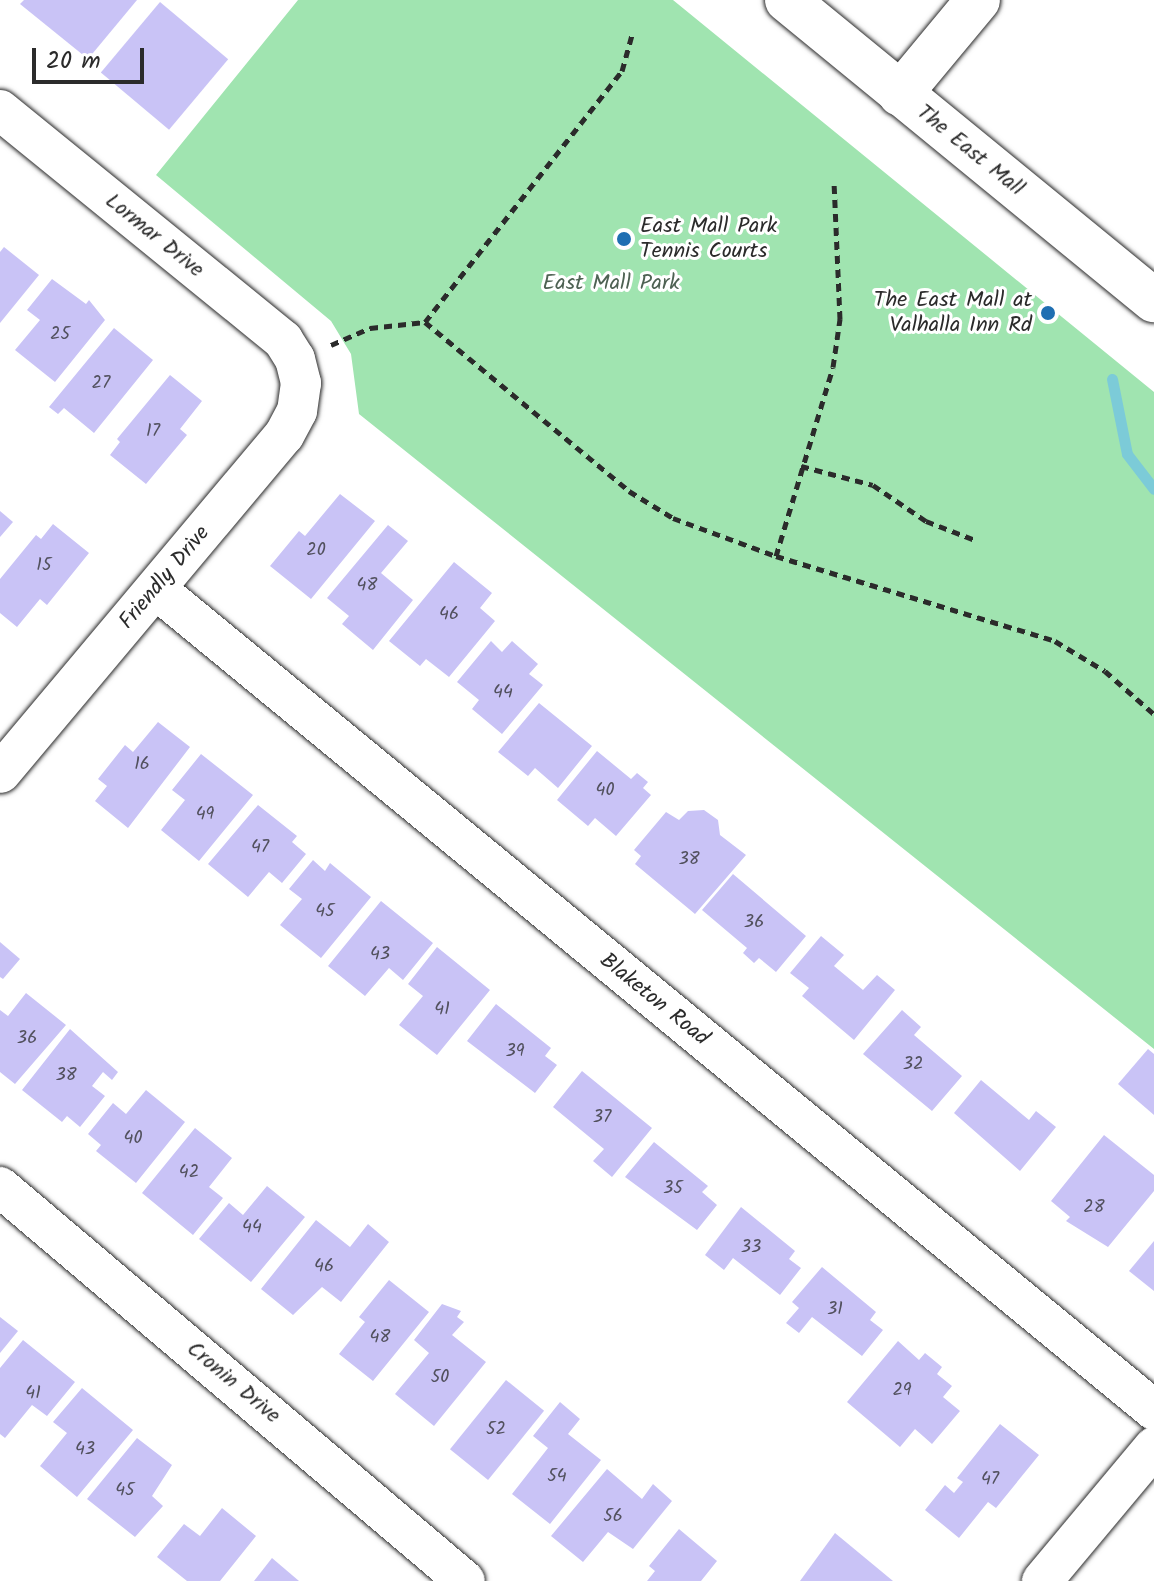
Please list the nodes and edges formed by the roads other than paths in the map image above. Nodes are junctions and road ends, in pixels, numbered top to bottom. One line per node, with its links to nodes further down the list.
1 (787, 0): 3 (main road, The East Mall)
2 (978, 0): 3 (main road)
3 (900, 94): 5 (main road, The East Mall)
4 (0, 110): 6 (street, Lormar Drive)
5 (1154, 300)
6 (297, 365): 7 (street, Friendly Drive)
7 (156, 589): 8 (street, Friendly Drive); 10 (street, Blaketon Road)
8 (8, 748)
9 (0, 1187): 12 (street, Cronin Drive)
10 (1154, 1410)
11 (1154, 1447): 13 (street)
12 (465, 1581)
13 (1042, 1581)

